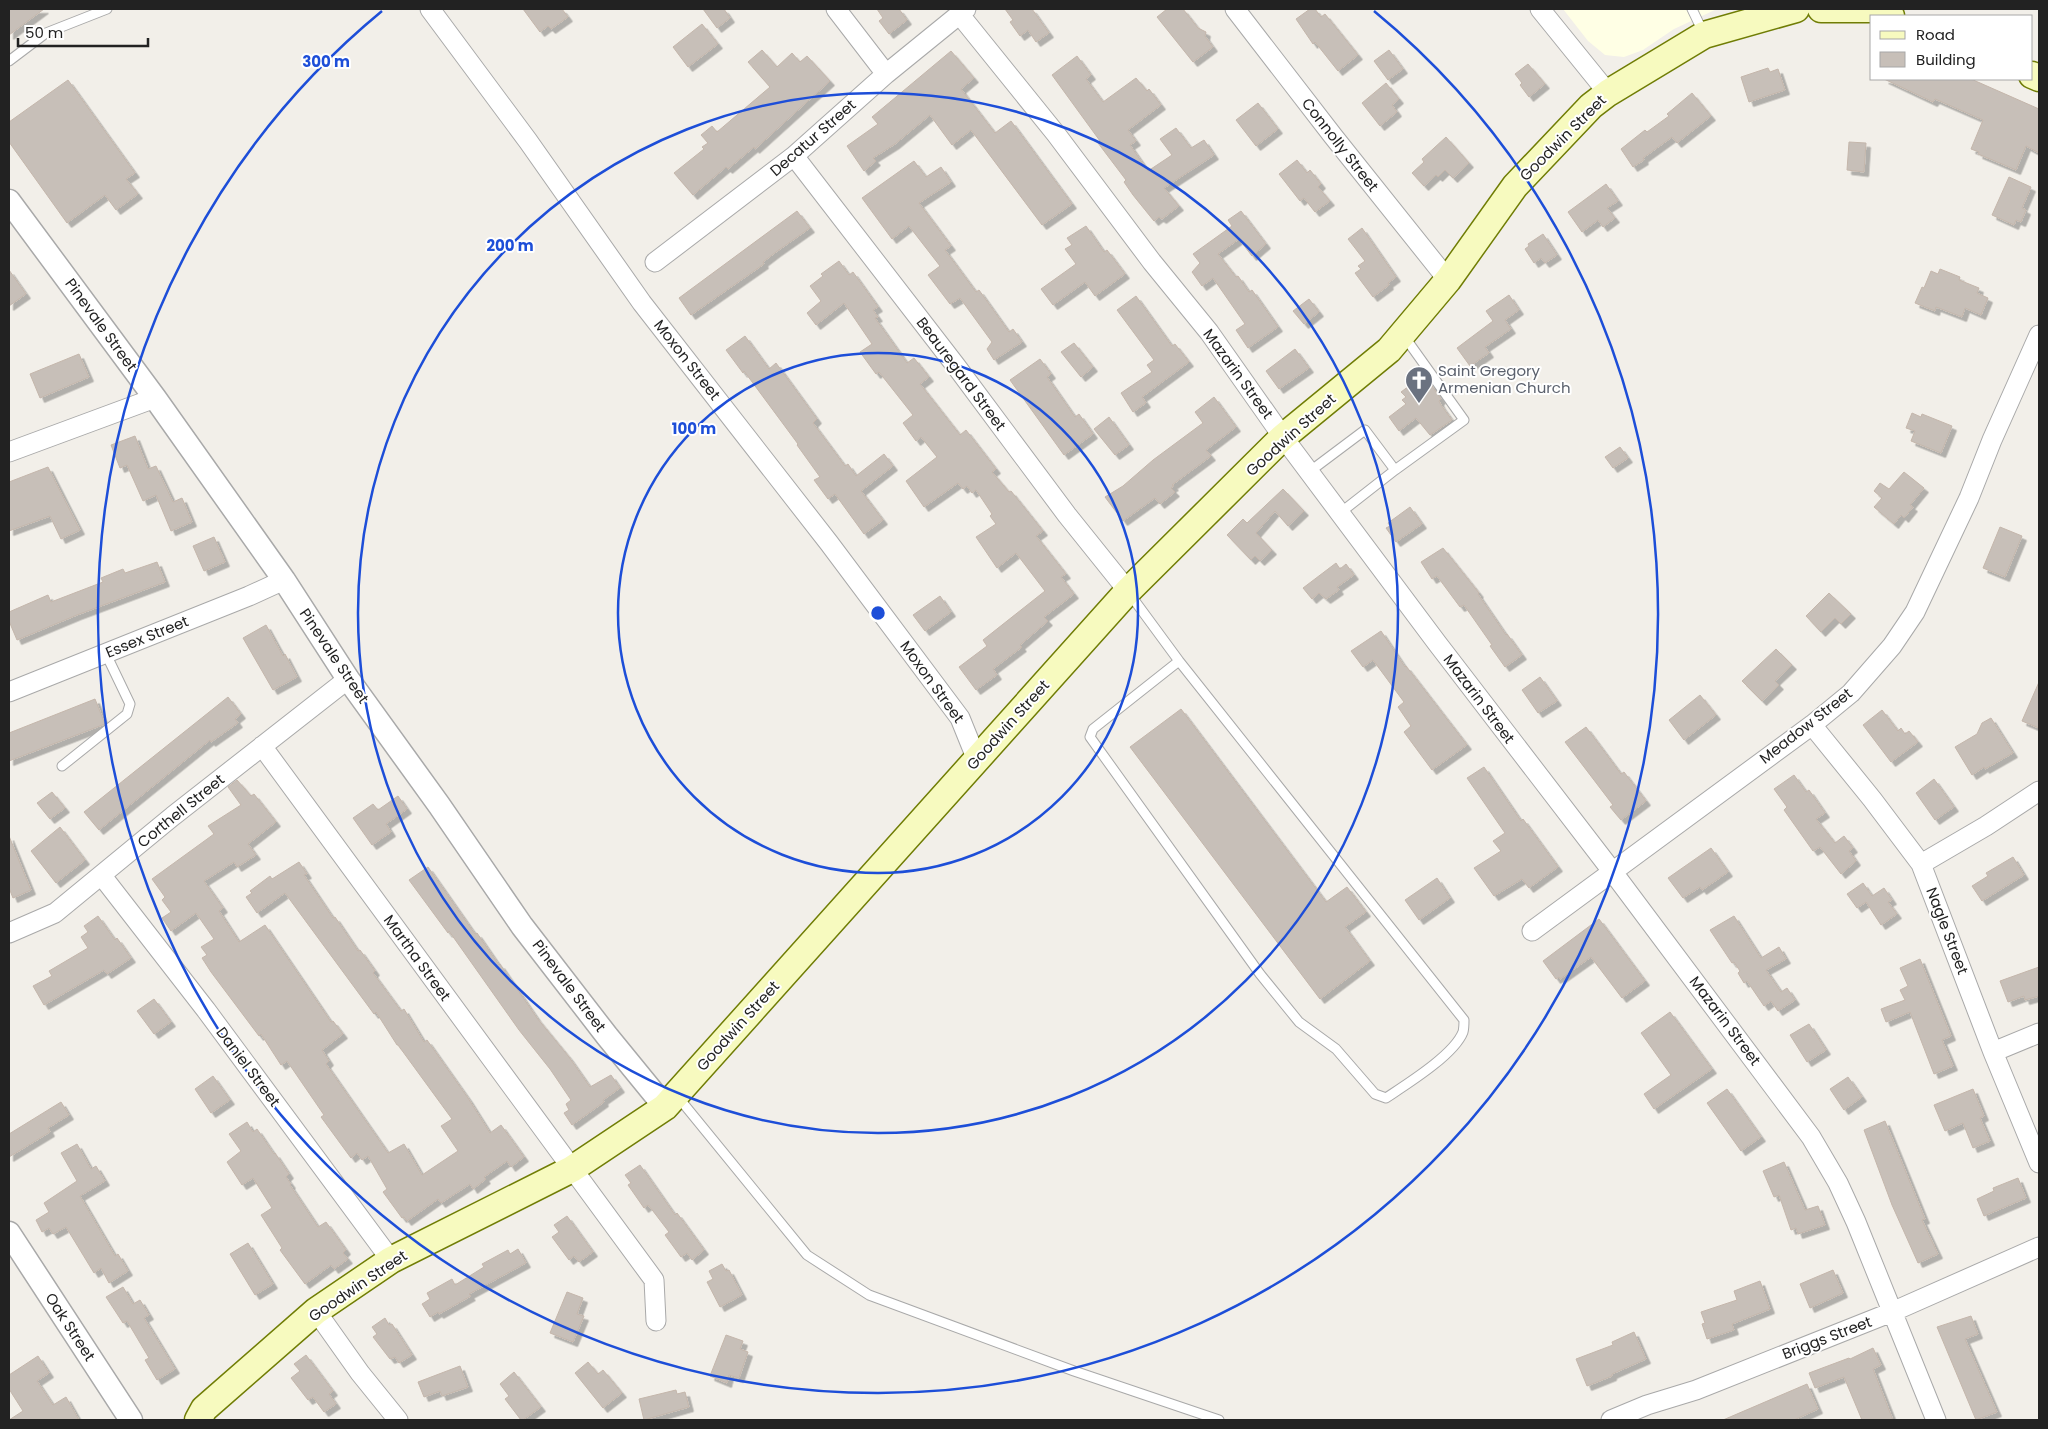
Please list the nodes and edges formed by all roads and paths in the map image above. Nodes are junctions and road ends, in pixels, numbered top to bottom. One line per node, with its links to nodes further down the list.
1 (108, 9): 12 (lane)
2 (430, 9): 35 (street, Moxon Street)
3 (836, 9): 13 (street)
4 (1235, 9): 18 (street, Connolly Street)
5 (1540, 9): 14 (street)
6 (1692, 9): 11 (lane)
7 (1796, 9): 11 (main road, Goodwin Street)
8 (1821, 9): 10 (main road)
9 (963, 12): 13 (street, Decatur Street); 22 (street, Mazarin Street)
10 (1889, 15)
11 (1704, 35): 14 (main road, Goodwin Street)
12 (9, 61)
13 (886, 74): 15 (street, Decatur Street)
14 (1608, 93): 18 (main road, Goodwin Street)
15 (794, 156): 17 (street, Decatur Street); 28 (street, Beauregard Street)
16 (9, 201): 21 (street, Pinevale Street)
17 (655, 262)
18 (1448, 280): 19 (main road, Goodwin Street)
19 (1402, 334): 22 (main road, Goodwin Street); 24 (lane)
20 (2039, 335): 33 (street, Meadow Street)
21 (155, 398): 23 (street); 27 (street, Pinevale Street)
22 (1283, 437): 25 (street, Mazarin Street); 28 (main road, Goodwin Street)
23 (9, 452)
24 (1395, 470): 25 (lane); 26 (lane)
25 (1309, 472): 26 (street, Mazarin Street)
26 (1340, 513): 39 (street, Mazarin Street)
27 (284, 580): 29 (street, Essex Street); 31 (street, Pinevale Street)
28 (1128, 591): 30 (lane); 35 (main road, Goodwin Street)
29 (106, 654): 32 (street, Essex Street); 36 (lane)
30 (1179, 661): 30 (lane)
31 (348, 679): 34 (street, Corthell Street); 45 (street, Pinevale Street)
32 (9, 692)
33 (1812, 724): 38 (street, Nagle Street); 39 (street, Meadow Street)
34 (262, 746): 40 (street, Corthell Street); 47 (street, Martha Street)
35 (977, 760): 45 (main road, Goodwin Street)
36 (62, 766)
37 (2039, 791): 38 (street)
38 (1921, 864): 44 (street, Nagle Street)
39 (1612, 871): 41 (street, Meadow Street); 52 (street, Mazarin Street)
40 (102, 876): 42 (street, Corthell Street); 50 (street, Daniel Street)
41 (1532, 931)
42 (9, 934)
43 (2039, 1033): 44 (street)
44 (1992, 1052): 46 (street, Nagle Street)
45 (671, 1101): 47 (main road, Goodwin Street); 57 (lane)
46 (2039, 1163)
47 (572, 1169): 50 (main road, Goodwin Street); 53 (street, Martha Street)
48 (9, 1233): 54 (street, Oak Street)
49 (2039, 1248): 52 (street, Briggs Street)
50 (391, 1260): 51 (main road, Goodwin Street)
51 (316, 1311): 55 (main road, Goodwin Street); 56 (street)
52 (1892, 1312): 58 (street, Briggs Street); 59 (street, Mazarin Street)
53 (656, 1321)
54 (131, 1420)
55 (198, 1420)
56 (398, 1420)
57 (1219, 1420)
58 (1612, 1420)
59 (1936, 1420)

